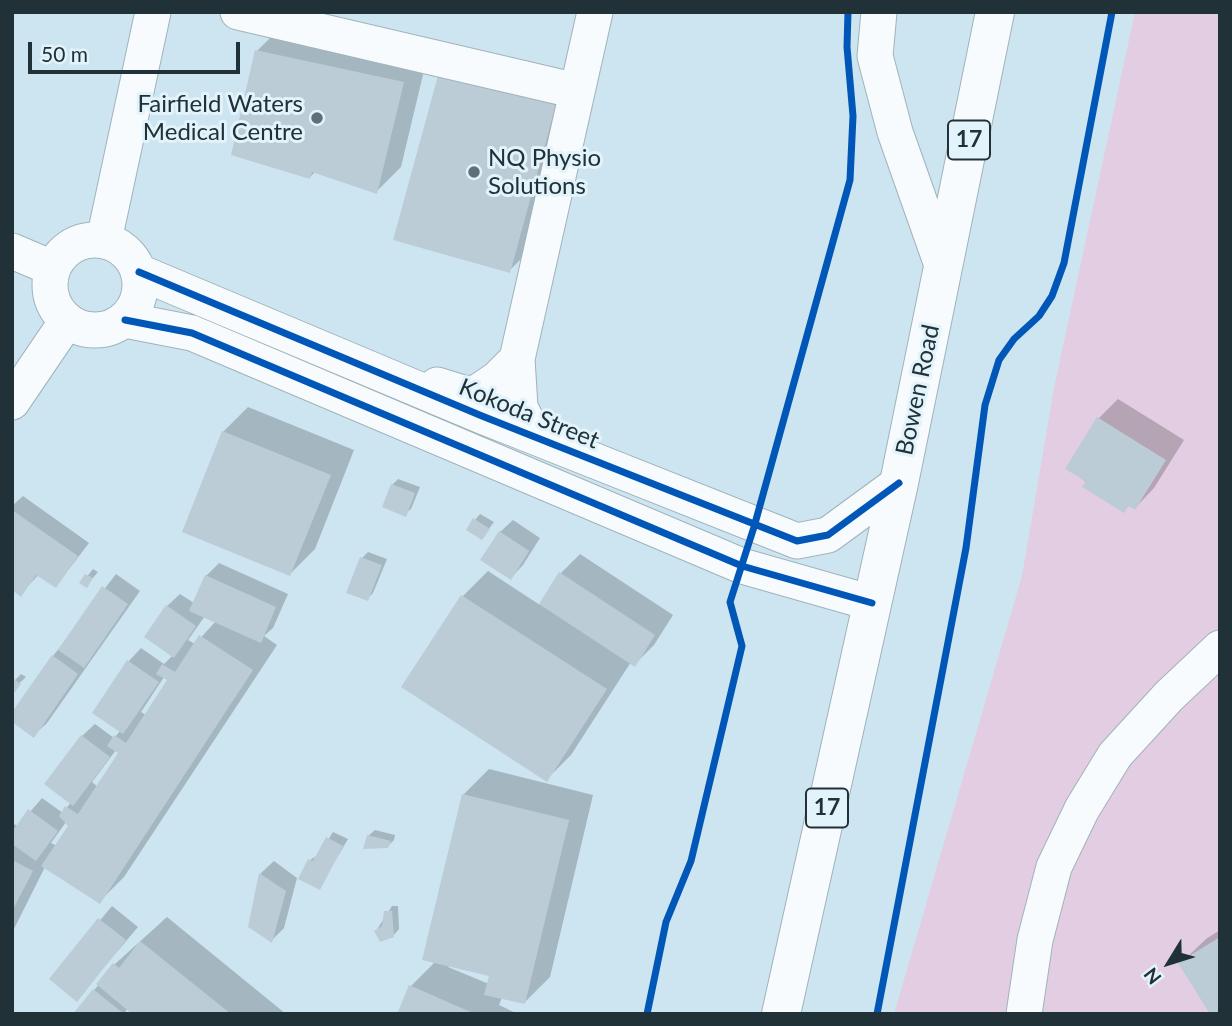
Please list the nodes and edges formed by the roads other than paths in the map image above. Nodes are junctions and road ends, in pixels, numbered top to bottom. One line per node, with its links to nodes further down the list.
1 (153, 12): 8 (street)
2 (238, 12): 6 (street)
3 (595, 12): 7 (street)
4 (878, 12): 11 (street)
5 (995, 12): 11 (main road, Bowen Road / 17)
6 (355, 25): 7 (street)
7 (577, 91): 15 (street)
8 (104, 240): 10 (street); 12 (street)
9 (12, 251): 10 (street)
10 (52, 268): 14 (street)
11 (943, 268): 20 (main road, Bowen Road / 17)
12 (139, 272): 13 (street); 16 (street, Kokoda Street)
13 (125, 320): 14 (street); 19 (street)
14 (67, 321): 17 (street)
15 (517, 359): 16 (street); 18 (street)
16 (369, 369): 18 (street, Kokoda Street); 19 (street)
17 (12, 402)
18 (534, 436): 20 (street, Kokoda Street)
19 (440, 439): 21 (street)
20 (899, 483): 21 (main road, Bowen Road / 17)
21 (872, 603): 23 (main road, Bowen Road / 17)
22 (1220, 648): 24 (street)
23 (782, 1014)
24 (1024, 1014)

